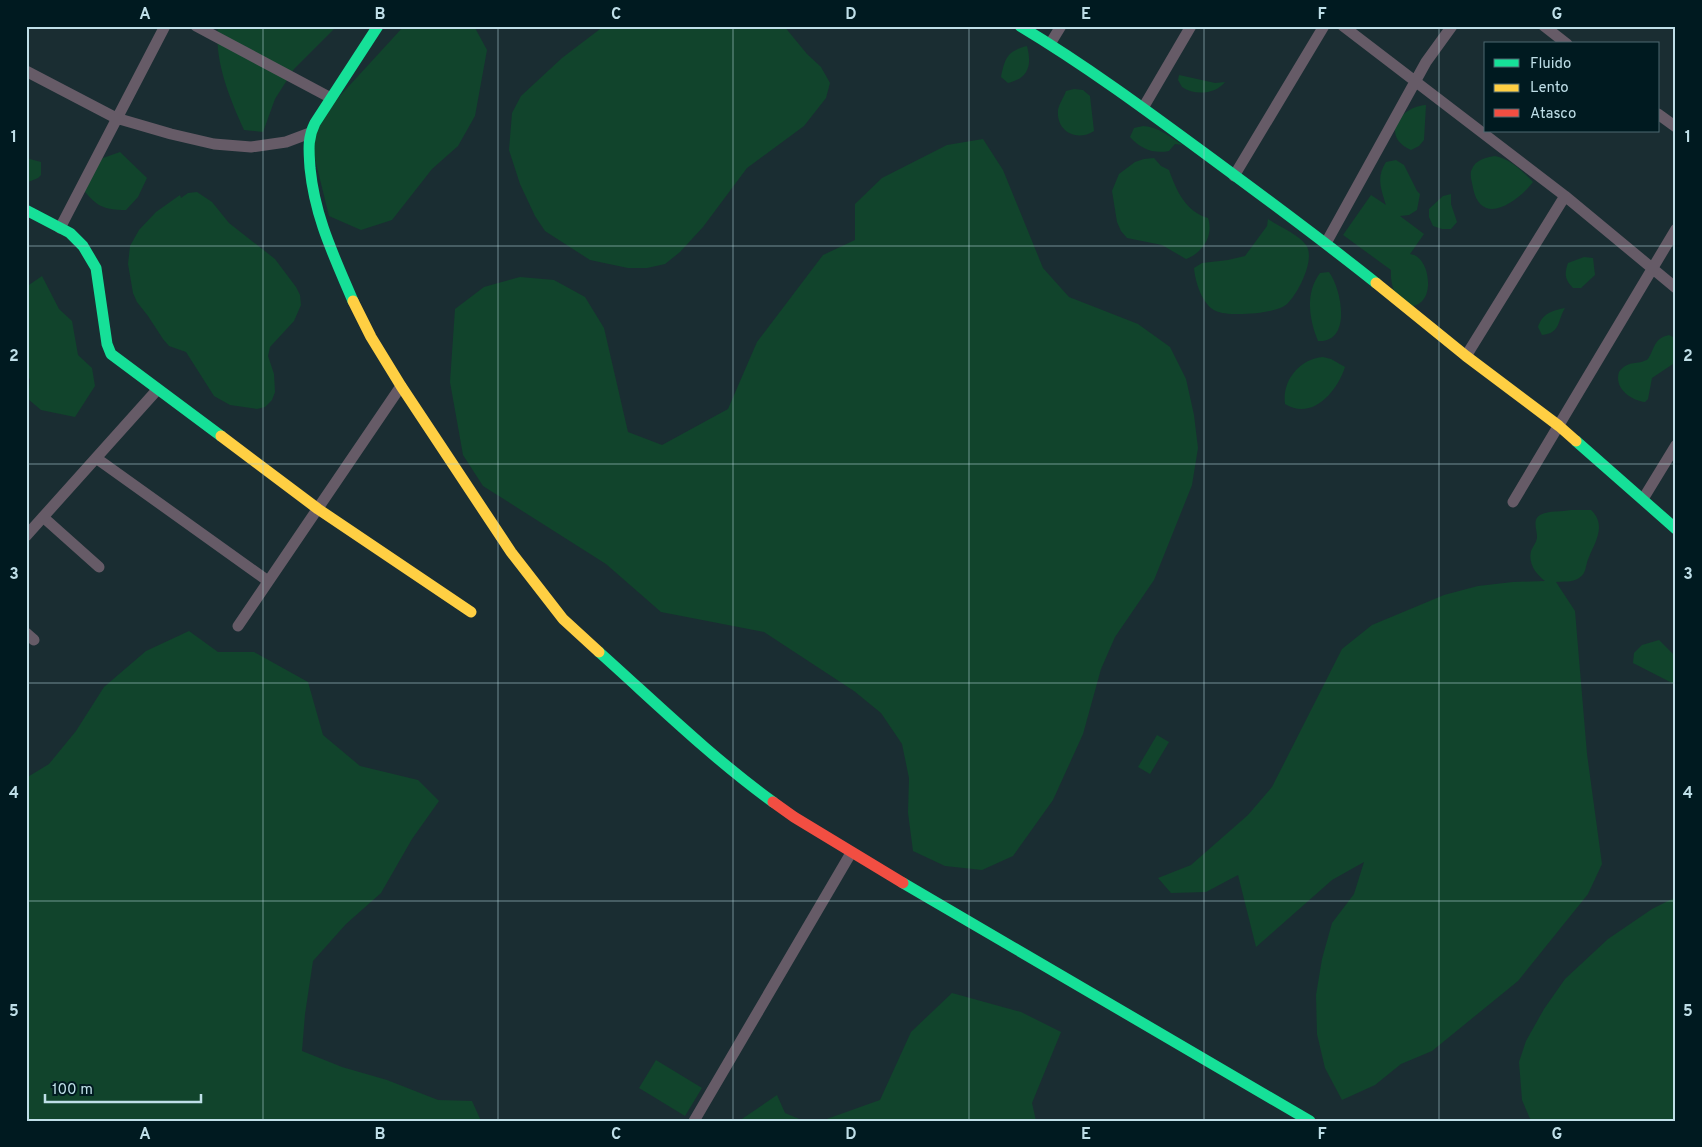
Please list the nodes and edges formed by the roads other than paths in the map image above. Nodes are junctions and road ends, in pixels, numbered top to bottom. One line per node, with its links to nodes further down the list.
1 (164, 26): 18 (street)
2 (196, 26): 15 (street)
3 (378, 26): 15 (street)
4 (1020, 26): 12 (street)
5 (1060, 26): 12 (street)
6 (1191, 26): 16 (street)
7 (1324, 26): 21 (street)
8 (1342, 26): 14 (street)
9 (1452, 26): 14 (street)
10 (1544, 26): 11 (street)
11 (1564, 42)
12 (1050, 44): 16 (street)
13 (26, 71): 18 (street)
14 (1415, 82): 22 (street); 26 (street)
15 (331, 98): 20 (street)
16 (1143, 108): 21 (street)
17 (1660, 115): 19 (street)
18 (116, 118): 20 (street); 24 (street)
19 (1676, 127)
20 (310, 133): 30 (street)
21 (1234, 176): 26 (street)
22 (1565, 196): 27 (street); 29 (street)
23 (26, 210): 24 (street)
24 (60, 228): 31 (street)
25 (1676, 229): 27 (street)
26 (1326, 243): 29 (street)
27 (1652, 268): 28 (street); 32 (street)
28 (1676, 288)
29 (1466, 356): 32 (street)
30 (401, 386): 37 (street); 45 (street)
31 (157, 390): 34 (street); 37 (street)
32 (1559, 426): 35 (street); 36 (street)
33 (1676, 445): 35 (street)
34 (96, 458): 38 (street); 42 (street)
35 (1643, 499): 39 (street)
36 (1514, 502)
37 (318, 509): 42 (street); 43 (street)
38 (43, 518): 40 (street); 41 (street)
39 (1676, 529)
40 (26, 536)
41 (99, 566)
42 (268, 581): 44 (street)
43 (471, 612)
44 (238, 626)
45 (850, 852): 46 (street); 47 (street)
46 (694, 1121)
47 (1310, 1121)

